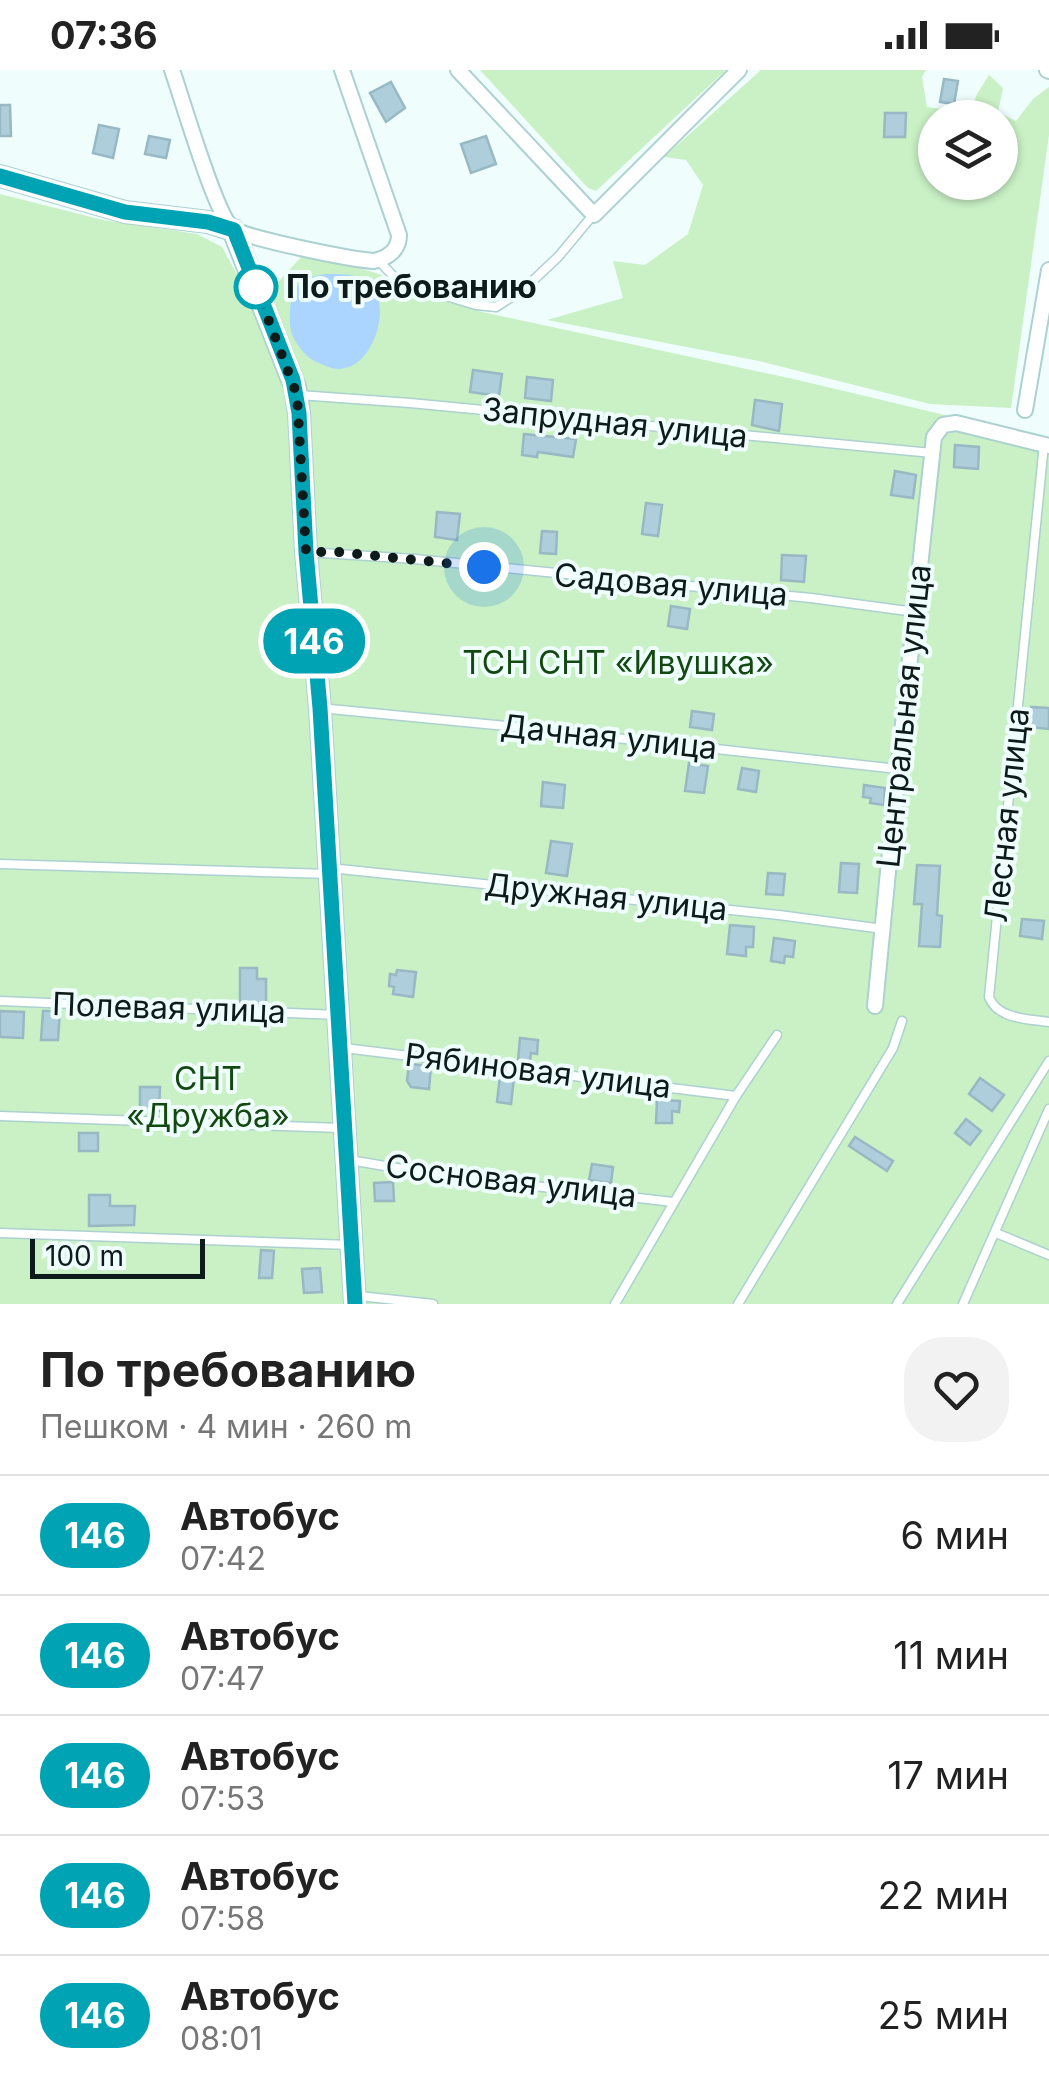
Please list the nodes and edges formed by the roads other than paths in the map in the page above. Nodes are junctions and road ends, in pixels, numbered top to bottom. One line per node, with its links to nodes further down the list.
1 (172, 70): 7 (street)
2 (342, 70): 8 (street)
3 (458, 70): 6 (street)
4 (739, 70): 6 (street)
5 (0, 176): 7 (street)
6 (594, 215): 8 (lane)
7 (234, 230): 8 (street); 10 (street)
8 (378, 260)
9 (1049, 270): 11 (street)
10 (297, 395): 13 (lane, Запрудная улица); 14 (street)
11 (1024, 410)
12 (1046, 445): 13 (street, Центральная улица); 25 (lane, Лесная улица)
13 (932, 454): 15 (street, Центральная улица)
14 (306, 552): 15 (lane, Садовая улица); 16 (street)
15 (915, 612): 17 (street, Центральная улица)
16 (320, 708): 17 (lane, Дачная улица); 19 (street)
17 (898, 769): 20 (street, Центральная улица)
18 (0, 864): 19 (lane, Дружная улица)
19 (329, 871): 20 (lane, Дружная улица); 23 (street)
20 (882, 929): 22 (street, Центральная улица)
21 (0, 1001): 23 (lane, Полевая улица)
22 (875, 1006)
23 (338, 1015): 27 (street)
24 (902, 1021): 42 (lane)
25 (1049, 1022)
26 (778, 1035): 29 (lane, Сосновая улица)
27 (340, 1047): 29 (lane, Рябиновая улица); 32 (street)
28 (1049, 1061): 43 (lane)
29 (736, 1096): 34 (lane, Сосновая улица)
30 (1049, 1109): 36 (lane)
31 (0, 1116): 32 (lane)
32 (344, 1128): 33 (street)
33 (346, 1159): 34 (lane, Сосновая улица); 37 (street)
34 (673, 1202): 41 (lane)
35 (0, 1233): 37 (lane)
36 (996, 1233): 38 (lane); 44 (lane)
37 (352, 1245): 39 (street)
38 (1049, 1255)
39 (355, 1300): 40 (lane)
40 (432, 1304)
41 (615, 1304)
42 (738, 1304)
43 (897, 1304)
44 (963, 1304)

